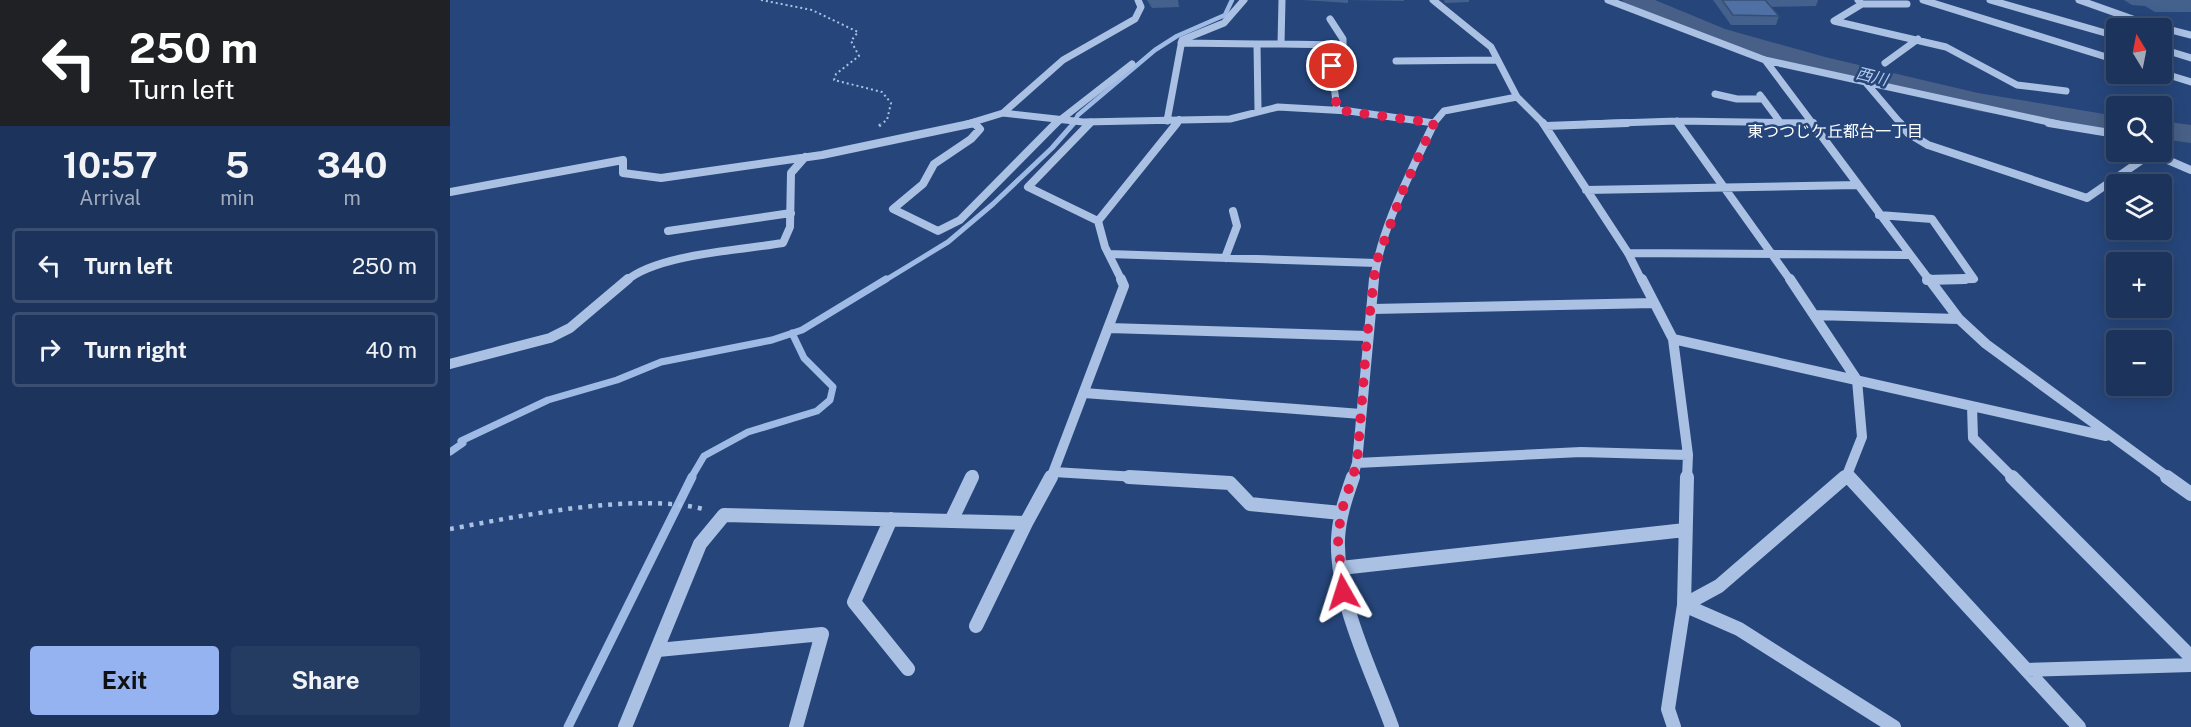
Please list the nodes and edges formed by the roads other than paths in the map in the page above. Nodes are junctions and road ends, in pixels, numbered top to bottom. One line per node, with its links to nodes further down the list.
1 (1138, 0): 35 (street)
2 (1244, 0): 15 (street)
3 (1282, 0): 17 (street)
4 (1432, 0): 22 (street)
5 (1608, 0): 23 (street)
6 (1923, 0): 20 (street)
7 (1990, 0): 12 (street)
8 (2079, 0): 13 (street)
9 (1860, 2): 10 (street); 14 (street)
10 (1907, 4)
11 (1330, 18): 18 (street)
12 (2106, 33)
13 (2191, 35)
14 (1918, 39): 25 (street); 30 (street)
15 (1181, 43): 16 (street); 37 (street)
16 (1257, 44): 17 (street); 33 (street)
17 (1281, 44): 18 (street)
18 (1329, 45): 34 (street)
19 (2172, 52): 21 (street)
20 (2106, 57)
21 (2191, 58)
22 (1497, 60): 24 (street); 32 (street)
23 (1765, 60): 29 (street); 44 (street)
24 (1396, 61)
25 (1885, 63)
26 (1132, 64): 36 (street)
27 (2172, 76): 28 (street)
28 (2191, 82)
29 (1867, 84): 46 (street); 49 (street)
30 (2066, 91)
31 (1715, 94): 41 (street)
32 (1517, 97): 43 (street); 45 (street)
33 (1258, 110): 34 (street); 38 (street)
34 (1337, 110): 43 (street)
35 (1003, 113): 36 (street); 42 (street)
36 (1059, 120): 40 (street); 42 (street)
37 (1167, 120): 38 (street); 40 (street)
38 (1179, 120): 58 (street)
39 (1677, 121): 41 (street); 45 (street); 52 (street)
40 (1091, 122): 58 (street)
41 (1780, 122): 44 (street)
42 (974, 123): 47 (street)
43 (1434, 123): 65 (street)
44 (1813, 123): 51 (street)
45 (1546, 126): 53 (street)
46 (2106, 132)
47 (805, 157): 54 (street); 56 (street)
48 (2172, 161): 50 (street)
49 (2137, 162)
50 (2191, 170)
51 (1857, 185): 52 (street); 57 (street)
52 (1727, 188): 53 (street); 61 (street)
53 (1586, 190): 60 (street)
54 (450, 192)
55 (1233, 211): 64 (street)
56 (791, 213): 59 (street); 74 (street)
57 (1879, 215): 63 (street); 66 (street)
58 (1098, 221): 62 (street)
59 (668, 231)
60 (1628, 253): 61 (street); 67 (street)
61 (1773, 253): 63 (street); 69 (street)
62 (1109, 254): 64 (street); 71 (street)
63 (1908, 255): 66 (street)
64 (1225, 258): 65 (street)
65 (1376, 263): 68 (street)
66 (1927, 280): 70 (street)
67 (1654, 303): 68 (street); 73 (street)
68 (1372, 309): 72 (street)
69 (1814, 315): 70 (street); 75 (street)
70 (1959, 319): 79 (street)
71 (1109, 328): 72 (street); 76 (street)
72 (1367, 336): 78 (street)
73 (1673, 339): 75 (street); 80 (street)
74 (450, 364)
75 (1857, 380): 77 (street); 84 (street)
76 (1084, 393): 78 (street); 82 (street)
77 (1972, 406): 79 (street); 95 (street)
78 (1361, 414): 81 (street)
79 (2110, 437): 85 (street)
80 (1688, 455): 81 (street); 90 (street)
81 (1357, 463): 86 (street)
82 (1054, 472): 86 (street); 89 (street)
83 (973, 475): 88 (street)
84 (1847, 476): 92 (street); 98 (street)
85 (2191, 494)
86 (1341, 513): 91 (street)
87 (891, 519): 88 (street); 94 (street); 97 (street)
88 (951, 521): 89 (street)
89 (1026, 523): 93 (street)
90 (1685, 530): 91 (street); 92 (street)
91 (1341, 568): 101 (street)
92 (1684, 605): 102 (street); 103 (street)
93 (976, 626)
94 (658, 650): 99 (street); 100 (street)
95 (2191, 657)
96 (2191, 665): 98 (street)
97 (908, 669)
98 (2027, 670): 104 (street)
99 (626, 727)
100 (796, 727)
101 (1392, 727)
102 (1674, 727)
103 (1894, 727)
104 (2079, 727)

